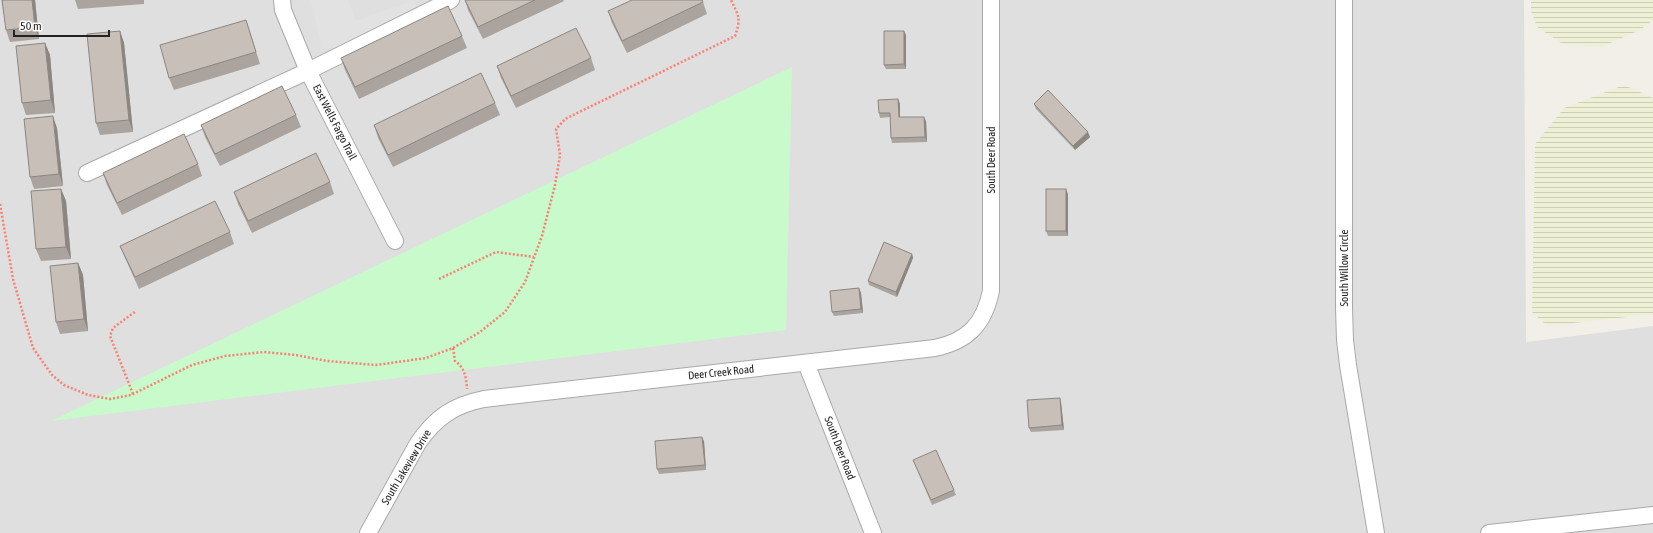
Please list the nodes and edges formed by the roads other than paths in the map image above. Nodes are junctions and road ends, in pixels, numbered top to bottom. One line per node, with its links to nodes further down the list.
1 (282, 0): 5 (street, East Wells Fargo Trail)
2 (451, 0): 5 (street)
3 (991, 0): 8 (street, South Deer Road)
4 (1344, 0): 14 (street, South Willow Circle)
5 (308, 71): 6 (street); 7 (street, East Wells Fargo Trail)
6 (87, 173)
7 (395, 241)
8 (982, 319): 9 (street, Deer Creek Road)
9 (806, 363): 10 (street, Deer Creek Road); 13 (street, South Deer Road)
10 (453, 409): 12 (street, South Lakeview Drive)
11 (1653, 515): 15 (street)
12 (368, 533)
13 (873, 533)
14 (1376, 533)
15 (1489, 533)

